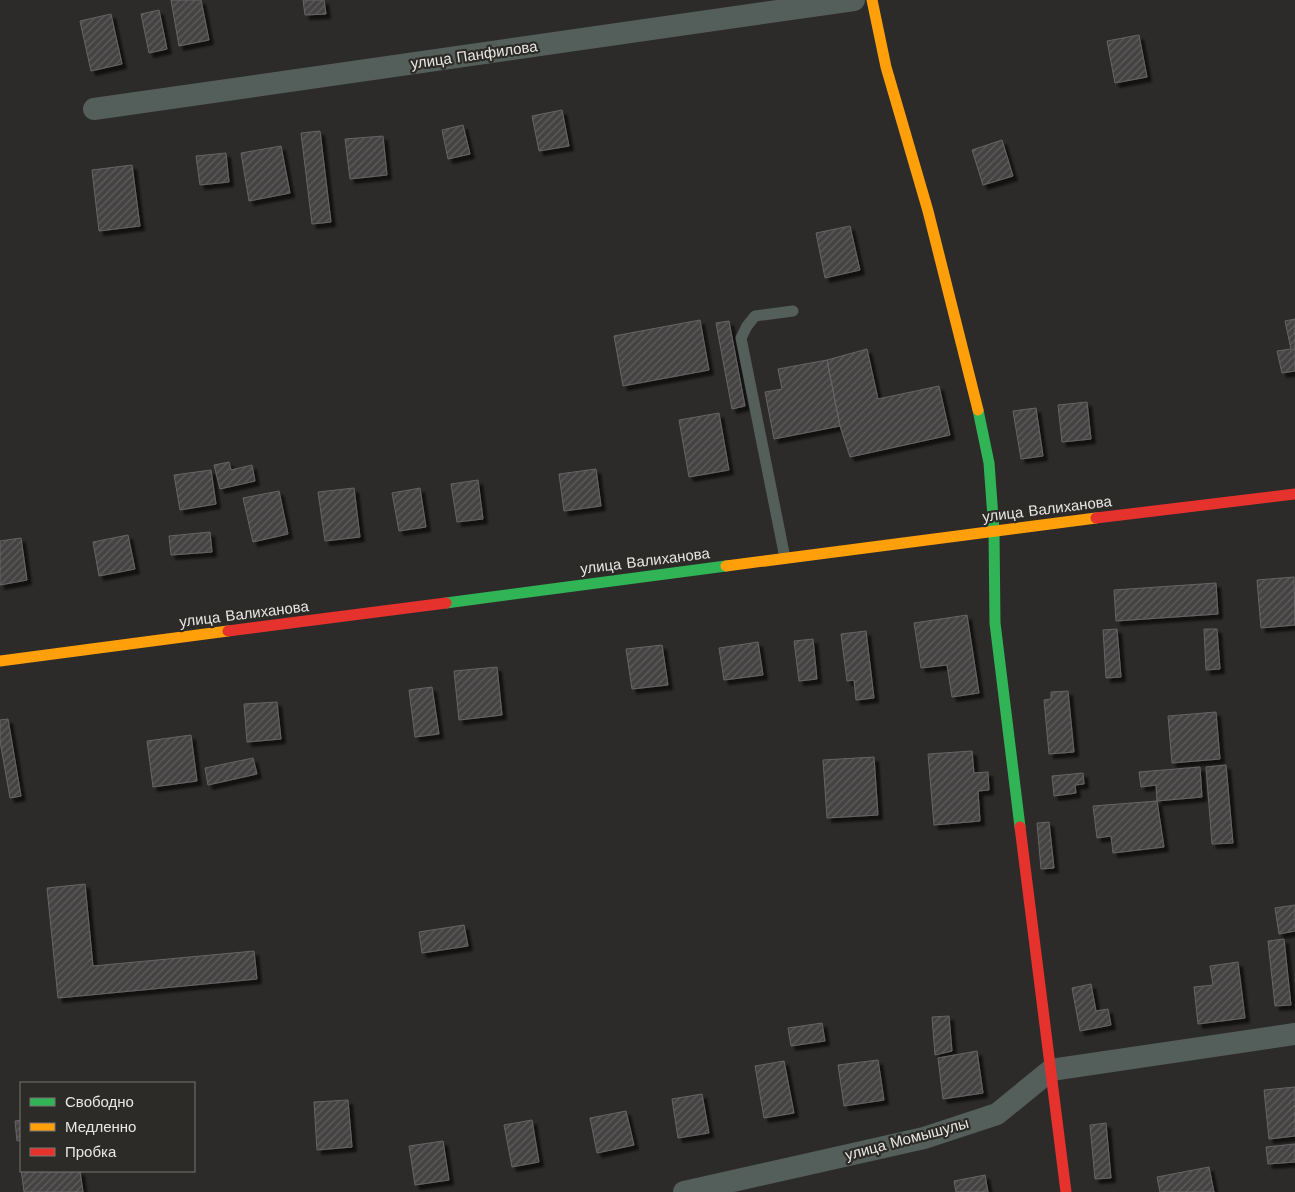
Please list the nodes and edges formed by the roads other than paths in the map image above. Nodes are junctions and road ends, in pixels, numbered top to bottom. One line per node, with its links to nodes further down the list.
1 (854, 0): 3 (street, улица Панфилова)
2 (872, 0): 6 (main road)
3 (94, 109)
4 (793, 310): 7 (lane)
5 (1295, 494): 6 (main road, улица Валиханова)
6 (994, 531): 7 (main road, улица Валиханова); 10 (main road)
7 (785, 558): 8 (main road, улица Валиханова)
8 (0, 660)
9 (1295, 1034): 10 (street)
10 (1051, 1070): 11 (street, улица Момышулы); 12 (main road)
11 (684, 1192)
12 (1066, 1192)

